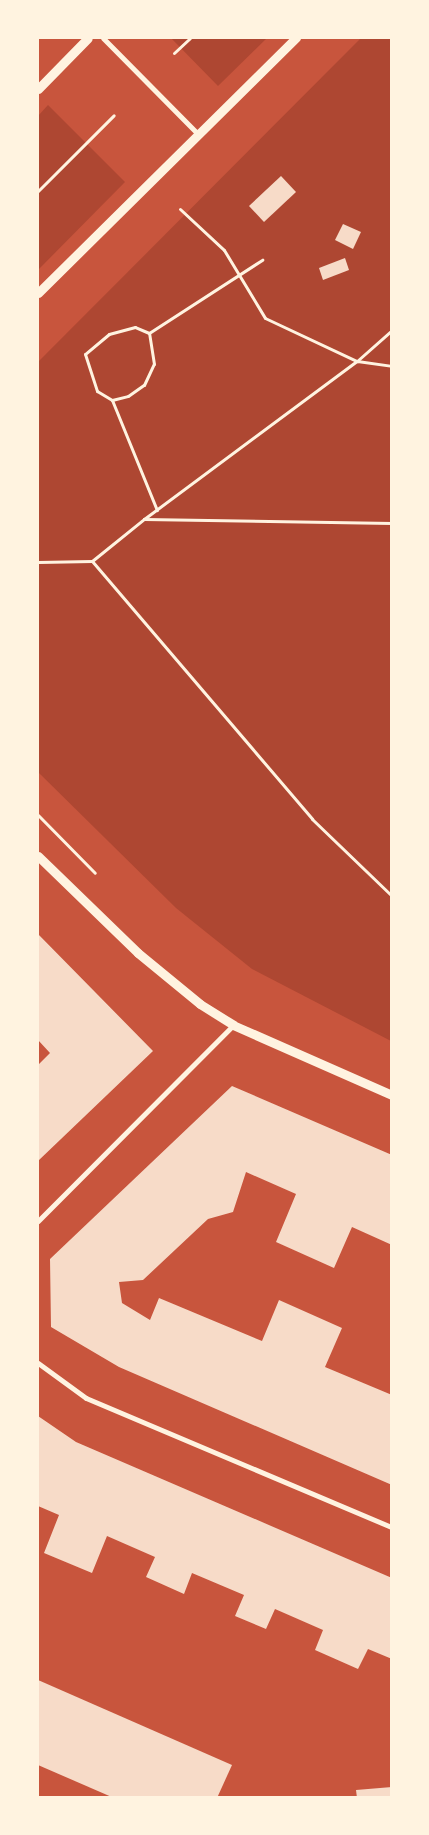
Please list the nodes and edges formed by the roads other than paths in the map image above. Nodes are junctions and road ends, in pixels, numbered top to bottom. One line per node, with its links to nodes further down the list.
1 (88, 38): 4 (street)
2 (103, 38): 5 (street)
3 (296, 38): 5 (street)
4 (38, 89)
5 (198, 134): 6 (street)
6 (38, 293)
7 (38, 856): 8 (street)
8 (233, 1025): 9 (street); 10 (street)
9 (392, 1095)
10 (38, 1221)
11 (38, 1363): 12 (street)
12 (392, 1527)

